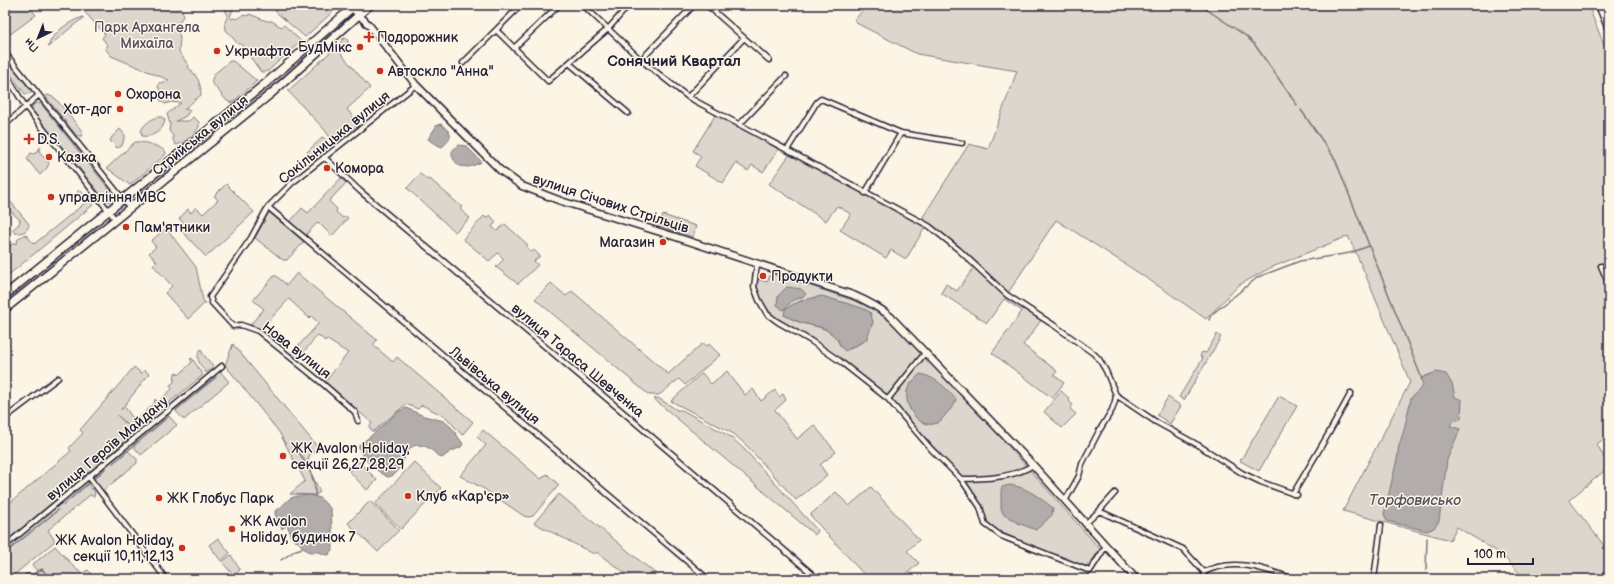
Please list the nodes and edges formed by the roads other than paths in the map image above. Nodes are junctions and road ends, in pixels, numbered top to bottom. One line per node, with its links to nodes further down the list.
1 (370, 5): 10 (main road, Стрийська вулиця)
2 (521, 5): 13 (street)
3 (559, 5): 15 (street)
4 (583, 5): 12 (street)
5 (629, 5): 12 (street)
6 (694, 5): 17 (street)
7 (706, 5): 14 (street)
8 (1600, 5): 11 (highway)
9 (352, 6): 10 (street, вулиця Січових Стрільців); 27 (main road, Стрийська вулиця)
10 (359, 15): 23 (street, вулиця Січових Стрільців); 29 (main road, Стрийська вулиця)
11 (1609, 27)
12 (608, 29): 17 (street); 20 (street)
13 (496, 30): 15 (street); 19 (street)
14 (744, 38): 18 (street); 25 (street)
15 (514, 48): 20 (street)
16 (5, 54): 24 (street)
17 (641, 60): 25 (street)
18 (770, 60)
19 (464, 63)
20 (569, 63): 28 (street)
21 (5, 73): 26 (street)
22 (786, 76): 31 (street)
23 (416, 85): 35 (street, Сокільницька вулиця); 46 (street, вулиця Січових Стрільців)
24 (39, 95): 26 (street); 38 (street)
25 (688, 97): 31 (street)
26 (24, 106): 30 (street); 42 (street)
27 (230, 112): 29 (main road); 36 (main road, Стрийська вулиця)
28 (628, 113)
29 (237, 121): 39 (main road, Стрийська вулиця)
30 (5, 125)
31 (739, 125): 34 (street)
32 (901, 133): 33 (street); 34 (street); 37 (street)
33 (962, 143)
34 (787, 150): 37 (street)
35 (324, 157): 40 (street, Сокільницька вулиця); 74 (street, вулиця Тараса Шевченка)
36 (133, 192): 38 (main road, Стрийська вулиця); 39 (main road)
37 (865, 193): 55 (street)
38 (124, 200): 41 (street); 42 (main road, Стрийська вулиця)
39 (140, 200): 41 (main road, Стрийська вулиця)
40 (268, 207): 58 (street, Нова вулиця); 73 (street, Львівська вулиця)
41 (131, 208): 43 (main road, Стрийська вулиця)
42 (109, 212): 43 (street); 44 (main road, Стрийська вулиця)
43 (116, 220): 45 (main road, Стрийська вулиця)
44 (93, 224): 45 (main road); 49 (main road, Стрийська вулиця)
45 (100, 233): 50 (main road, Стрийська вулиця)
46 (757, 264): 51 (street, вулиця Січових Стрільців); 56 (street)
47 (1601, 266): 48 (street)
48 (1609, 285)
49 (5, 295)
50 (5, 310)
51 (925, 353): 56 (street); 59 (street, вулиця Січових Стрільців)
52 (222, 366): 60 (street, вулиця Героїв Майдану)
53 (58, 378): 57 (street)
54 (1351, 393): 63 (street)
55 (1116, 395): 63 (street); 65 (street)
56 (888, 399): 61 (street)
57 (5, 418)
58 (358, 421)
59 (1033, 465): 61 (street); 65 (street, вулиця Січових Стрільців)
60 (89, 477): 69 (street, вулиця Героїв Майдану); 72 (street)
61 (960, 479): 70 (street)
62 (1115, 492): 66 (street)
63 (1292, 494): 64 (street)
64 (1298, 495)
65 (1065, 501): 67 (street, вулиця Січових Стрільців)
66 (1099, 511): 67 (street); 71 (street)
67 (1086, 524): 70 (street, вулиця Січових Стрільців)
68 (1381, 525): 78 (street)
69 (5, 546)
70 (1106, 546): 75 (street, вулиця Січових Стрільців)
71 (1204, 572): 76 (street); 77 (street)
72 (166, 579)
73 (708, 579)
74 (818, 579)
75 (1136, 579)
76 (1204, 579)
77 (1294, 579)
78 (1374, 579)

